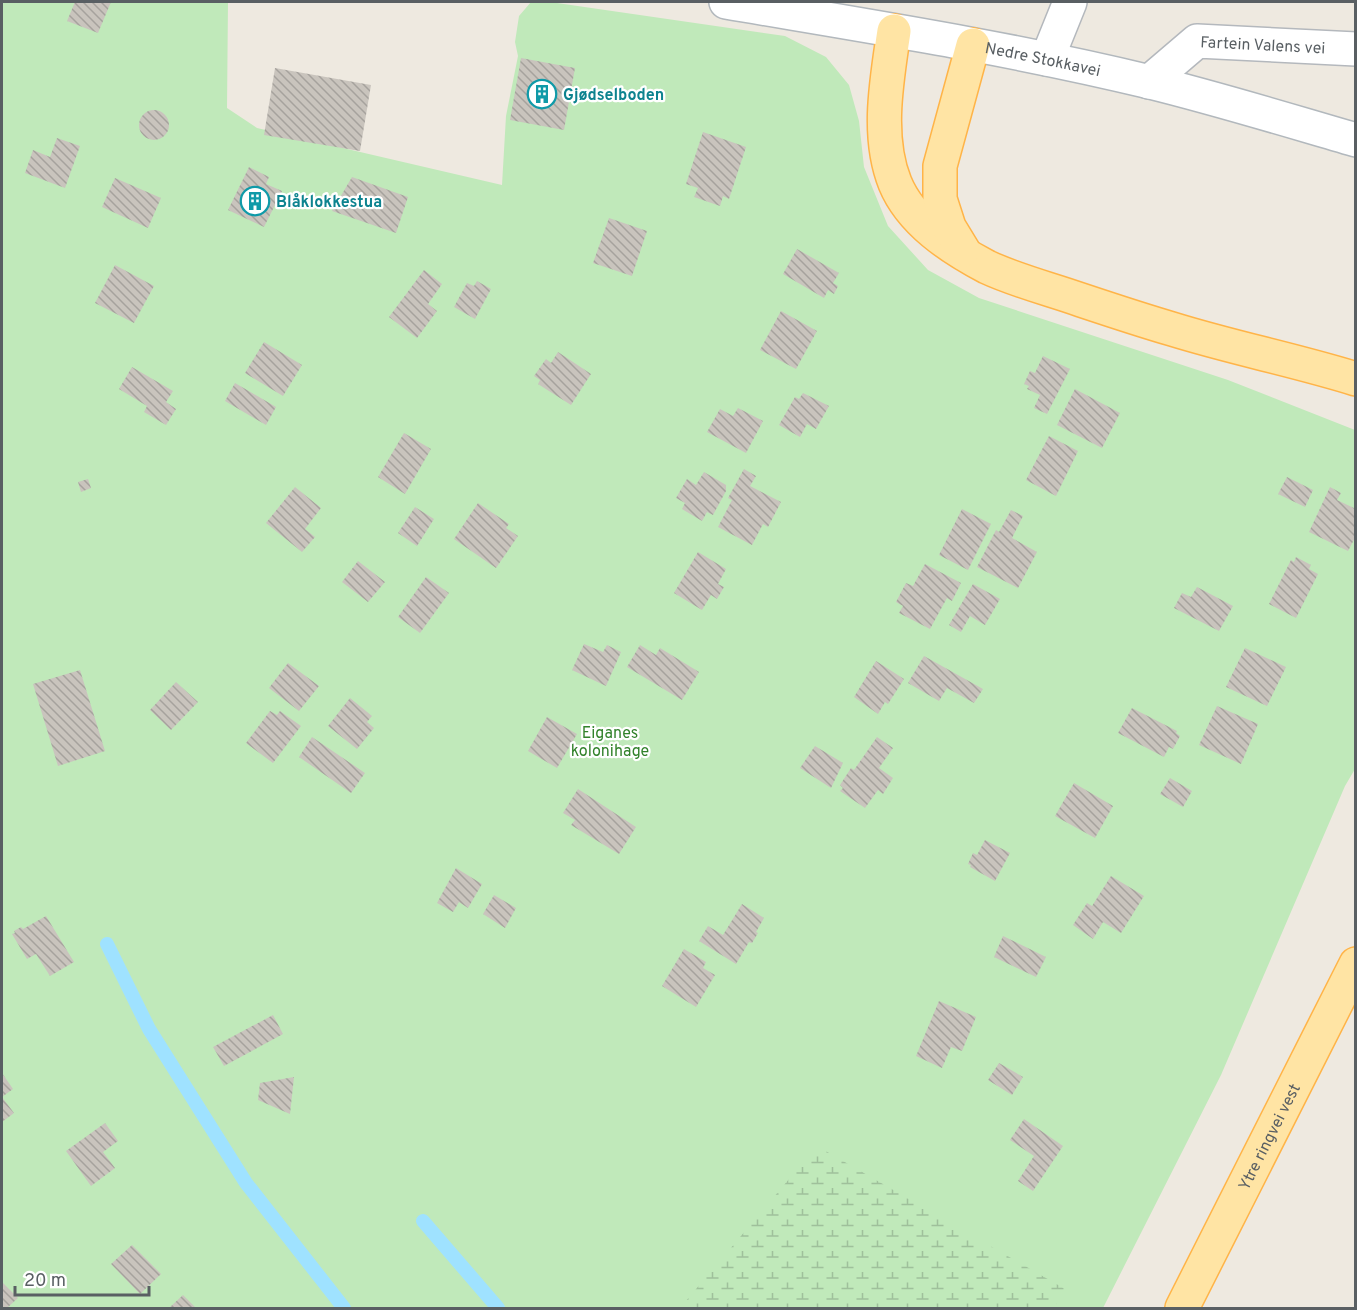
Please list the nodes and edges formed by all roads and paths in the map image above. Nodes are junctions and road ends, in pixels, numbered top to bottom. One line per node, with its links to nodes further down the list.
1 (726, 2): 3 (main road, Nedre Stokkavei)
2 (1070, 2): 6 (main road)
3 (894, 31): 4 (main road, Nedre Stokkavei); 9 (main road)
4 (973, 45): 6 (main road, Nedre Stokkavei); 9 (main road)
5 (1356, 49): 7 (main road, Fartein Valens vei)
6 (1047, 59): 7 (main road, Nedre Stokkavei)
7 (1149, 82): 8 (main road, Nedre Stokkavei)
8 (1356, 140)
9 (965, 254): 10 (main road)
10 (1172, 330): 11 (main road); 12 (main road)
11 (1356, 379)
12 (1356, 400)
13 (1356, 964): 14 (main road, Ytre ringvei vest)
14 (1182, 1308)

